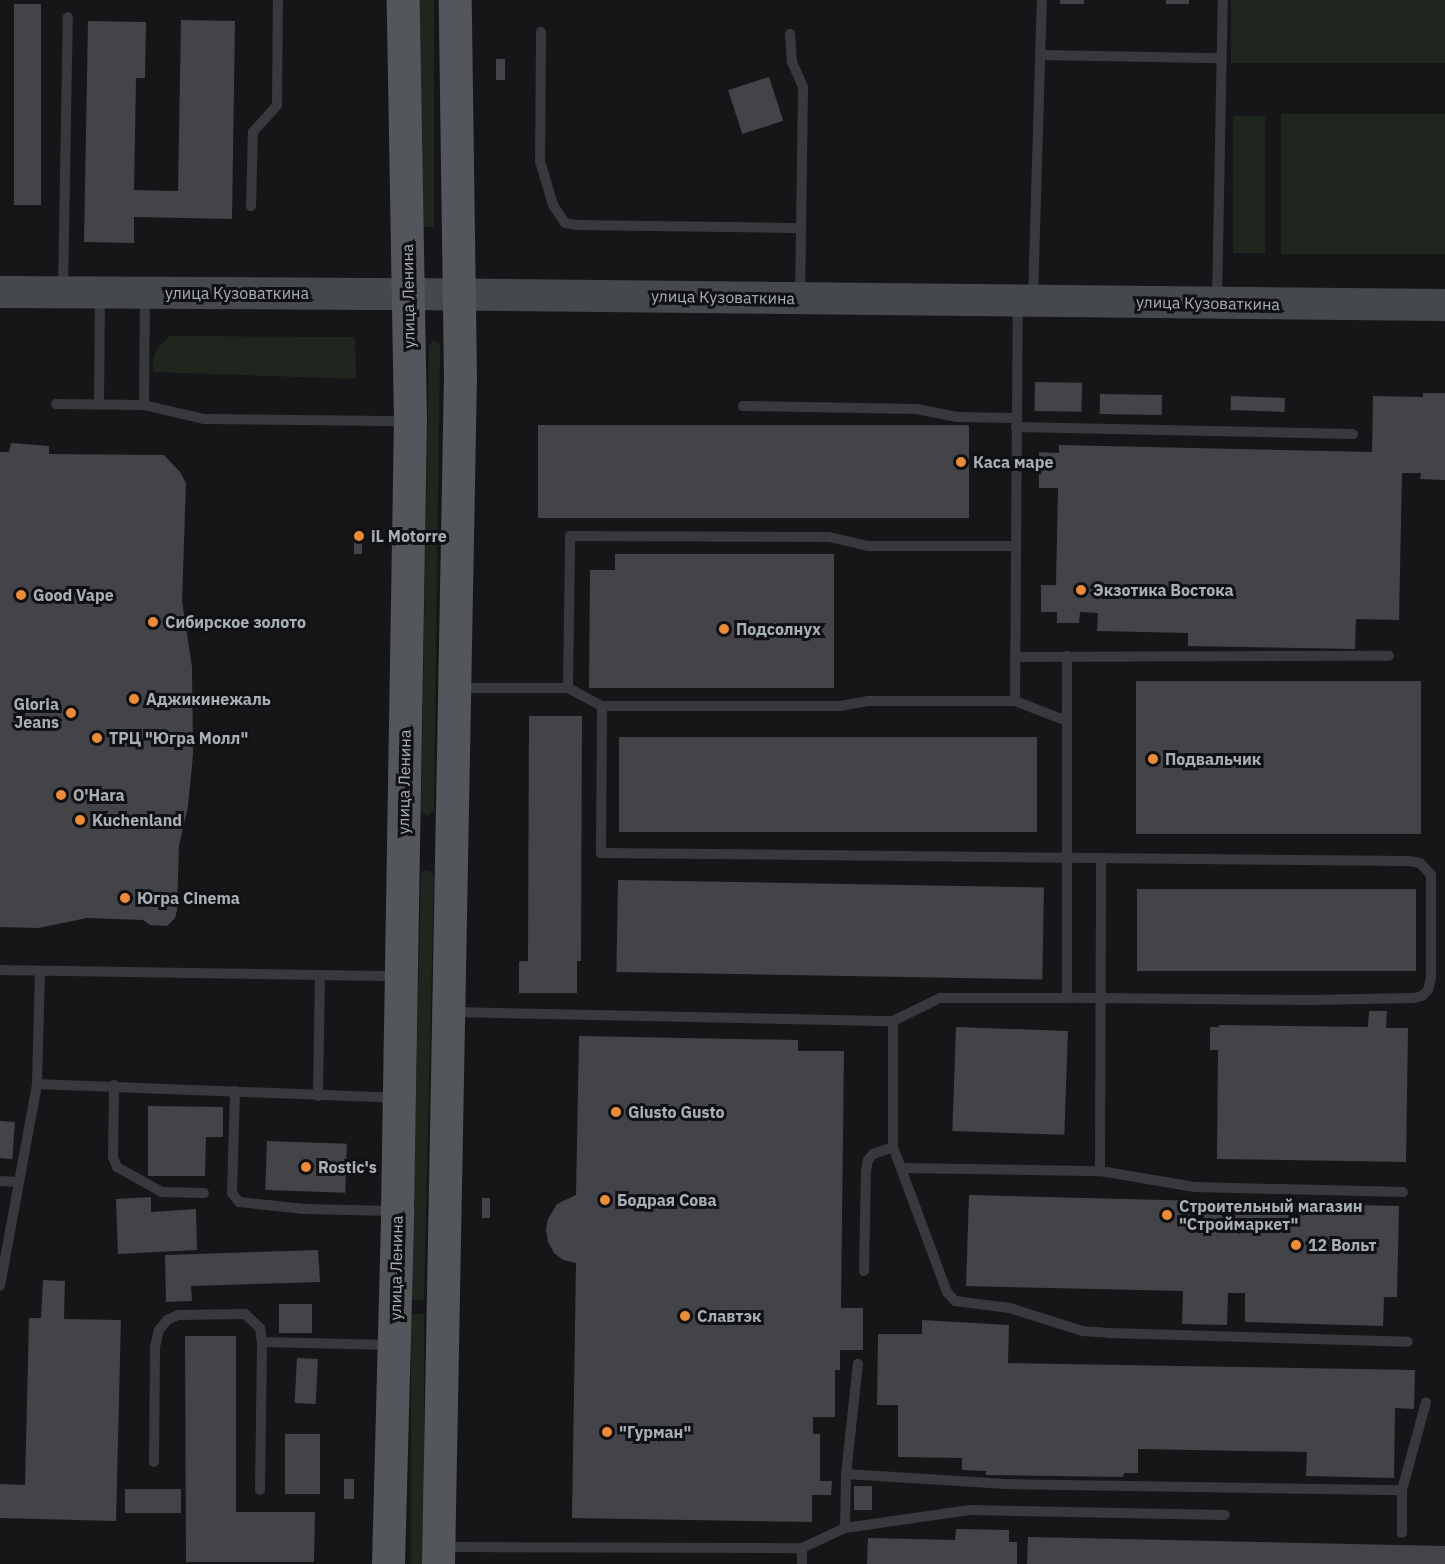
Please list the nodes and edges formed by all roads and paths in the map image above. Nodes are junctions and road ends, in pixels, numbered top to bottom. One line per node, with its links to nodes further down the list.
1 (278, 0): 11 (lane)
2 (403, 0): 17 (main road, улица Ленина)
3 (455, 0): 18 (main road)
4 (1042, 0): 9 (lane)
5 (1222, 0): 10 (lane)
6 (68, 17): 14 (lane)
7 (541, 32): 12 (lane)
8 (790, 34): 12 (lane)
9 (1041, 55): 10 (lane); 20 (lane)
10 (1221, 58): 21 (lane)
11 (251, 206)
12 (801, 228): 19 (lane)
13 (0, 292): 14 (main road, улица Кузоваткина)
14 (63, 293): 15 (main road, улица Кузоваткина)
15 (100, 293): 16 (main road, улица Кузоваткина); 24 (lane)
16 (145, 293): 17 (main road, улица Кузоваткина); 25 (lane)
17 (408, 294): 18 (main road, улица Кузоваткина); 27 (main road, улица Ленина)
18 (460, 294): 19 (main road, улица Кузоваткина); 34 (main road)
19 (800, 298): 20 (main road, улица Кузоваткина)
20 (1025, 301): 21 (main road, улица Кузоваткина); 28 (lane)
21 (1217, 303): 22 (main road, улица Кузоваткина)
22 (1445, 305)
23 (56, 404): 24 (lane)
24 (99, 405): 25 (lane)
25 (144, 405): 27 (lane)
26 (743, 406): 28 (lane)
27 (410, 421): 39 (main road, улица Ленина)
28 (1016, 422): 29 (lane); 30 (lane)
29 (1353, 434)
30 (1016, 546): 33 (lane); 35 (lane)
31 (1067, 656): 32 (lane); 33 (lane); 38 (lane)
32 (1389, 656)
33 (1015, 657): 36 (lane)
34 (455, 688): 35 (lane); 40 (main road)
35 (567, 688): 37 (lane)
36 (1015, 701): 37 (lane); 38 (lane)
37 (602, 706): 41 (lane)
38 (1067, 721): 41 (lane)
39 (403, 847): 40 (main road); 46 (main road, улица Ленина)
40 (452, 848): 49 (main road)
41 (1068, 858): 42 (lane); 47 (lane)
42 (1101, 858): 48 (lane); 48 (lane)
43 (0, 970): 44 (lane)
44 (40, 971): 45 (lane); 51 (lane)
45 (320, 975): 46 (lane); 54 (lane)
46 (401, 976): 55 (main road, улица Ленина)
47 (1067, 998): 48 (lane); 50 (lane)
48 (1100, 999): 58 (lane)
49 (449, 1012): 50 (lane); 79 (main road)
50 (893, 1021): 56 (lane)
51 (37, 1084): 52 (lane); 60 (lane)
52 (114, 1085): 53 (lane); 62 (lane)
53 (235, 1091): 54 (lane); 63 (lane)
54 (318, 1096): 55 (lane)
55 (399, 1098): 63 (main road, улица Ленина)
56 (893, 1147): 57 (lane); 64 (lane)
57 (900, 1168): 58 (lane); 67 (lane)
58 (1100, 1171): 61 (lane)
59 (0, 1181): 60 (lane)
60 (19, 1182): 65 (lane)
61 (1403, 1192)
62 (204, 1193)
63 (397, 1210): 68 (main road, улица Ленина)
64 (864, 1271)
65 (0, 1286)
66 (262, 1341): 68 (lane); 71 (lane); 74 (lane)
67 (1407, 1342)
68 (394, 1345): 80 (main road, улица Ленина)
69 (858, 1364): 72 (lane)
70 (1426, 1402): 73 (lane)
71 (154, 1462)
72 (846, 1474): 73 (lane); 76 (lane)
73 (1402, 1490): 77 (lane)
74 (260, 1491)
75 (1224, 1515): 76 (lane)
76 (845, 1528): 78 (lane)
77 (1402, 1533)
78 (802, 1548): 79 (lane); 81 (lane)
79 (438, 1555)
80 (388, 1564)
81 (802, 1564)

